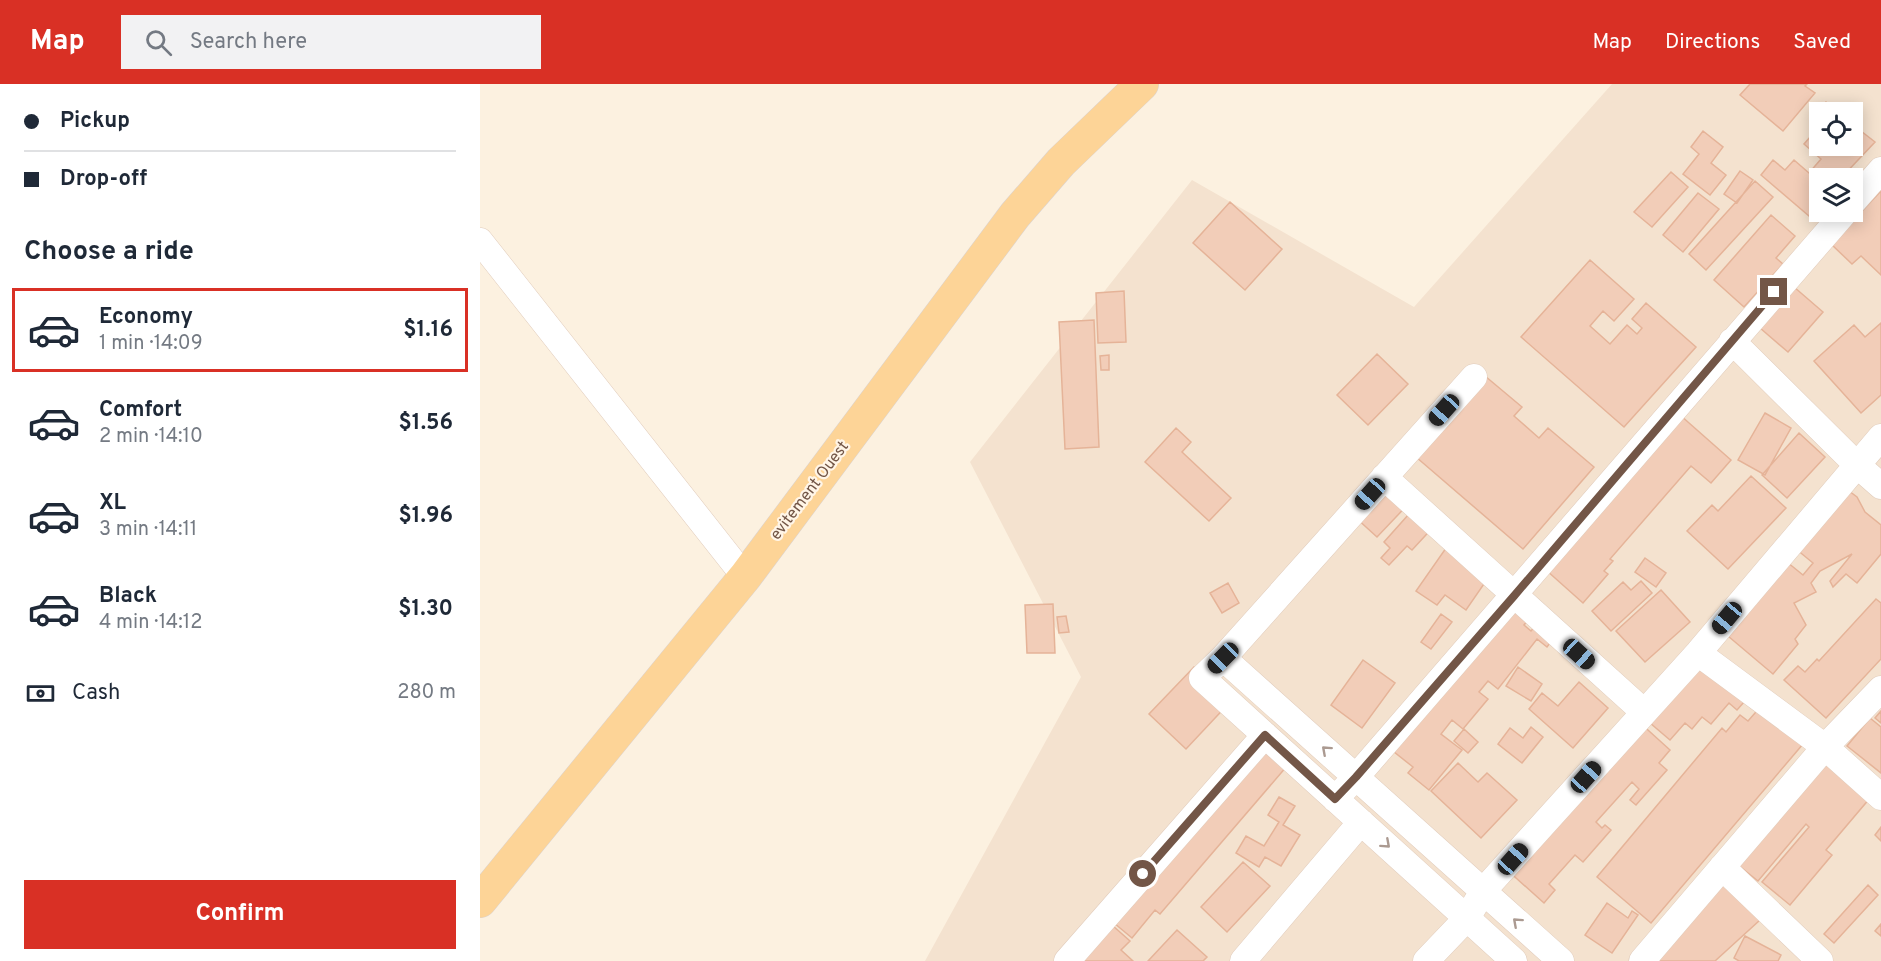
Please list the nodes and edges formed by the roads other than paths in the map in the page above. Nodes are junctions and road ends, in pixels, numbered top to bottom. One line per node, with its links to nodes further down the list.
1 (1142, 84): 12 (main road, evitement Ouest)
2 (1881, 170): 3 (street)
3 (1863, 190)
4 (1836, 222): 6 (street)
5 (480, 241): 12 (street)
6 (1732, 341): 9 (street); 13 (street)
7 (1474, 377): 10 (street)
8 (1881, 437): 9 (street)
9 (1857, 465): 11 (street); 14 (street)
10 (1384, 477): 13 (street); 15 (street)
11 (1881, 486)
12 (746, 577): 26 (main road, evitement Ouest)
13 (1514, 596): 17 (street); 20 (street)
14 (1698, 652): 17 (street); 19 (street)
15 (1223, 658): 18 (street); 20 (street, one-way to 15)
16 (1881, 689): 19 (street)
17 (1644, 712): 25 (street)
18 (1265, 735): 22 (street); 28 (street)
19 (1825, 747): 21 (street); 24 (street)
20 (1356, 777): 22 (street); 25 (street)
21 (1881, 797)
22 (1335, 799): 23 (street)
23 (1361, 822): 27 (street, one-way to 27); 29 (street)
24 (1722, 867): 33 (street); 34 (street)
25 (1483, 891): 27 (street); 32 (street, one-way to 25)
26 (480, 901)
27 (1467, 918): 30 (street); 31 (street)
28 (1067, 961)
29 (1243, 961)
30 (1426, 961)
31 (1514, 961)
32 (1561, 961)
33 (1642, 961)
34 (1820, 961)

